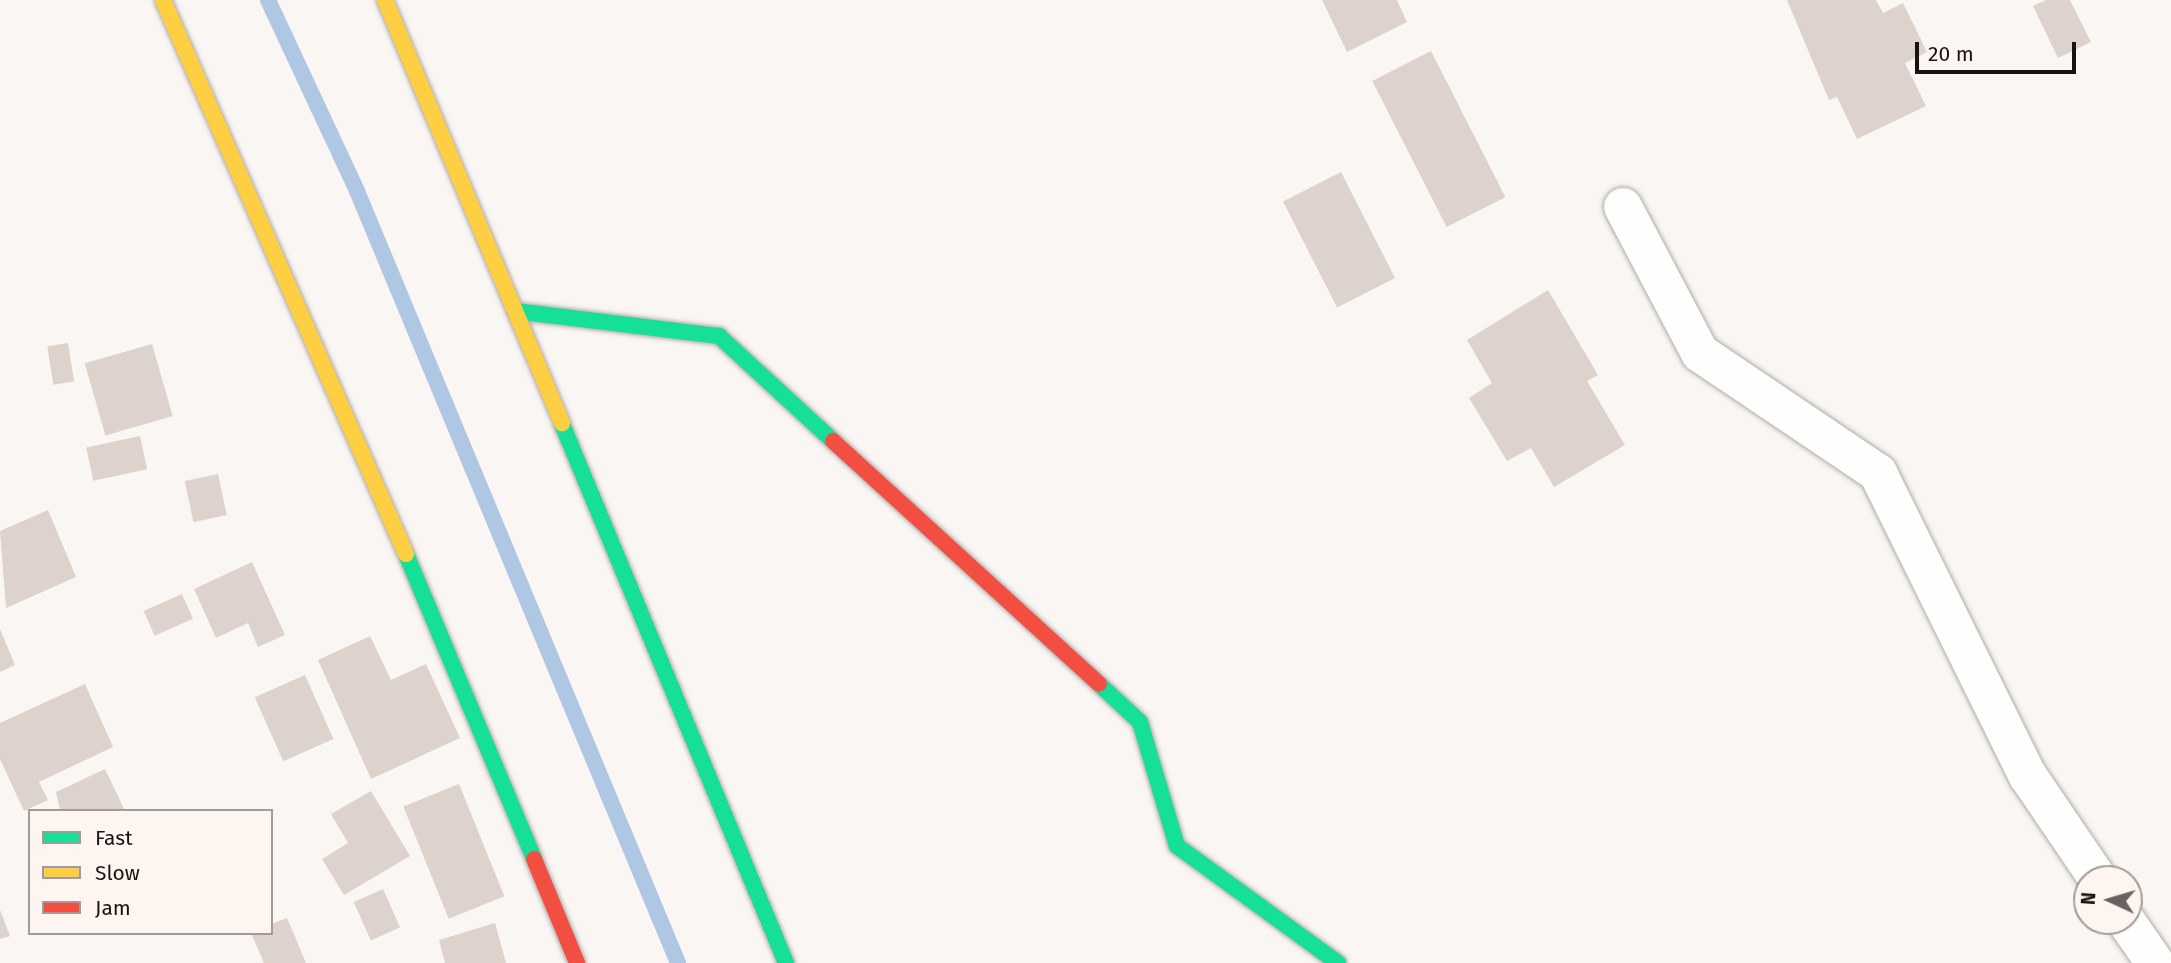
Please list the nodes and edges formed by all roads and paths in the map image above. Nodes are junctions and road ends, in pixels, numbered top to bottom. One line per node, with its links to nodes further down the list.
1 (163, 0): 7 (street)
2 (386, 0): 4 (street)
3 (1623, 207): 5 (street)
4 (515, 311): 8 (street); 9 (street)
5 (2088, 865)
6 (2136, 935): 10 (street)
7 (577, 963)
8 (786, 963)
9 (1338, 963)
10 (2155, 963)

